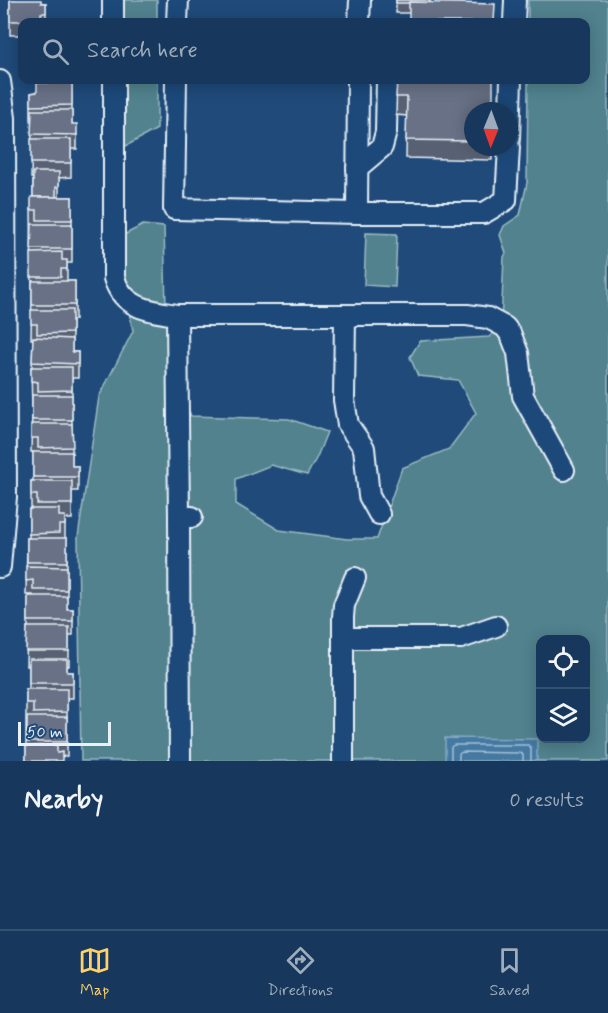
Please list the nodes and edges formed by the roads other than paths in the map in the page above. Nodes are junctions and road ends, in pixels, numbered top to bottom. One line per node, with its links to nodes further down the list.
1 (113, 0): 4 (street)
2 (178, 0): 5 (street)
3 (515, 0): 6 (street)
4 (113, 18)
5 (177, 18)
6 (514, 18)
7 (0, 81): 21 (street)
8 (114, 84): 17 (street)
9 (176, 84): 16 (street)
10 (358, 84): 15 (street)
11 (387, 84): 15 (street)
12 (512, 84): 13 (street)
13 (511, 102)
14 (508, 156): 16 (street)
15 (357, 168): 16 (street)
16 (357, 213)
17 (177, 315): 18 (street); 25 (street)
18 (345, 315): 19 (street); 20 (street)
19 (564, 470)
20 (380, 514)
21 (0, 567)
22 (355, 578): 24 (street)
23 (496, 626): 24 (street)
24 (343, 638): 26 (street)
25 (180, 761)
26 (343, 761)

